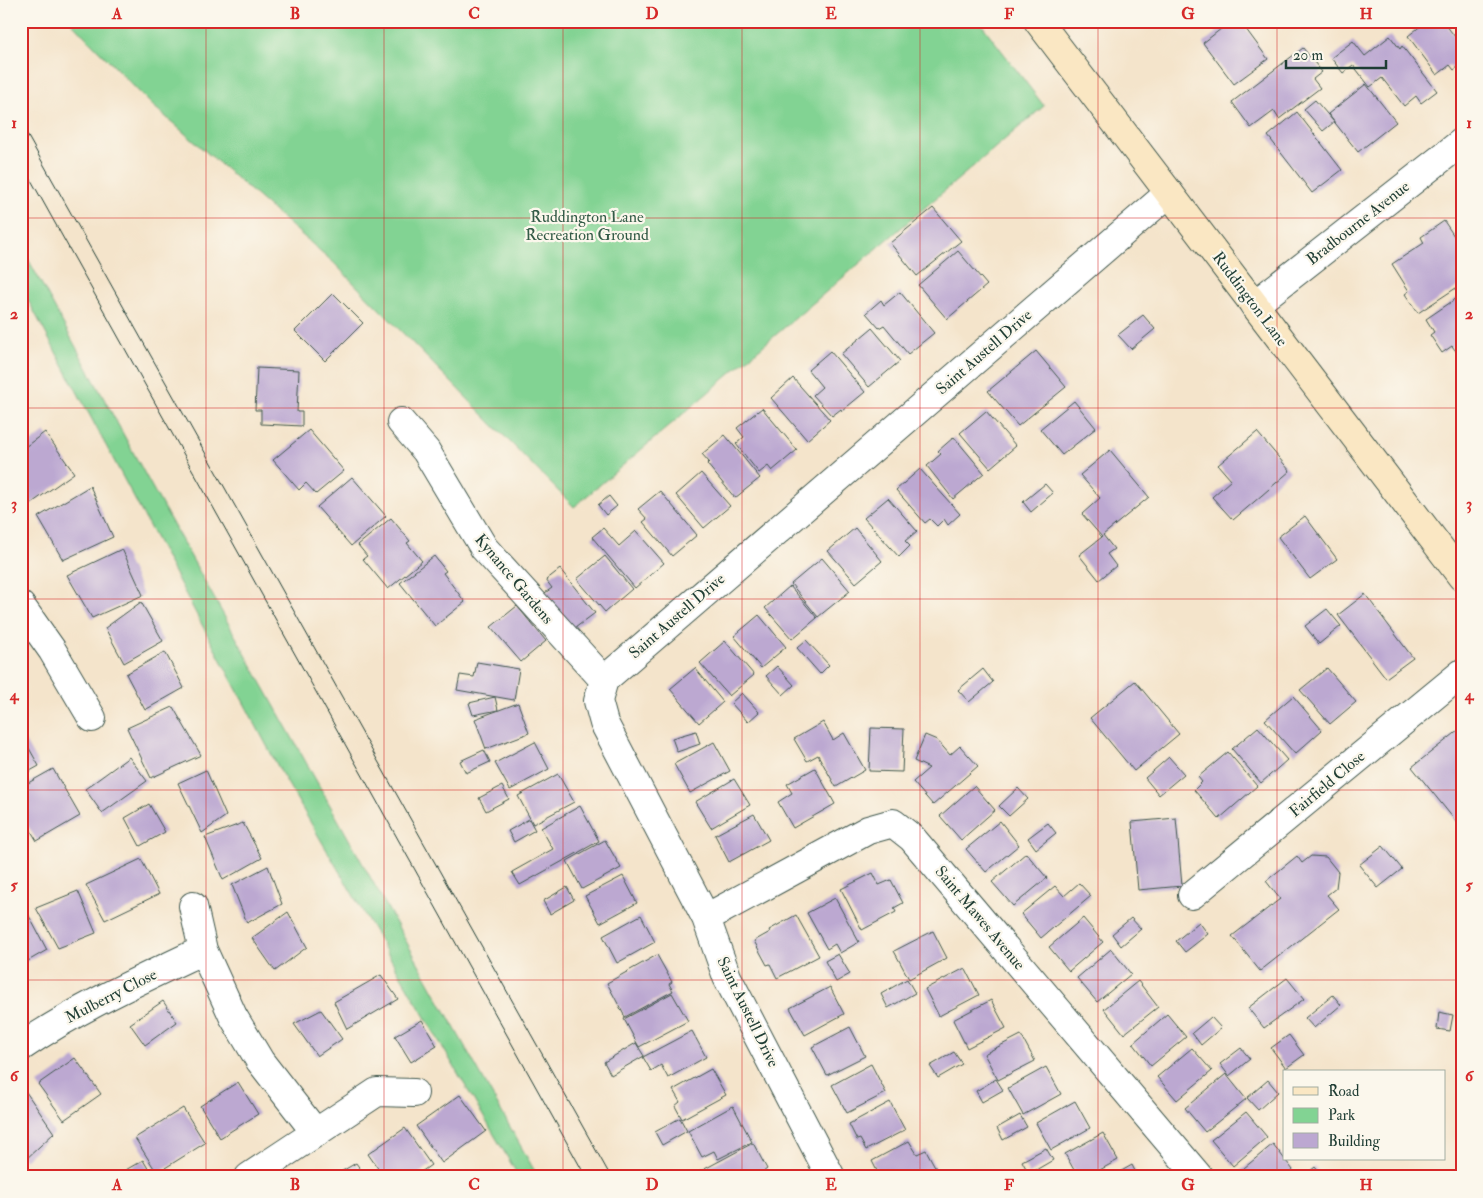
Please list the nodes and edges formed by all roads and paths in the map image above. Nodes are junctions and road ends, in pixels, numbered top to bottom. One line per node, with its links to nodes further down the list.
1 (1038, 21): 3 (main road, Ruddington Lane)
2 (1462, 142): 4 (street, Bradbourne Avenue)
3 (1169, 193): 4 (main road, Ruddington Lane); 9 (street, Saint Austell Drive)
4 (1254, 305): 6 (main road, Ruddington Lane)
5 (401, 422): 9 (street, Kynance Gardens)
6 (1462, 576)
7 (21, 606): 10 (street)
8 (1462, 673): 11 (street, Fairfield Close)
9 (604, 680): 13 (street, Saint Austell Drive)
10 (92, 718)
11 (1192, 895)
12 (193, 906): 14 (street)
13 (706, 918): 19 (street, Saint Austell Drive); 20 (street, Saint Mawes Avenue)
14 (203, 950): 15 (street, Mulberry Close); 17 (street)
15 (21, 1046)
16 (414, 1093): 17 (street)
17 (316, 1133): 18 (street)
18 (249, 1177)
19 (831, 1177)
20 (1199, 1177)

